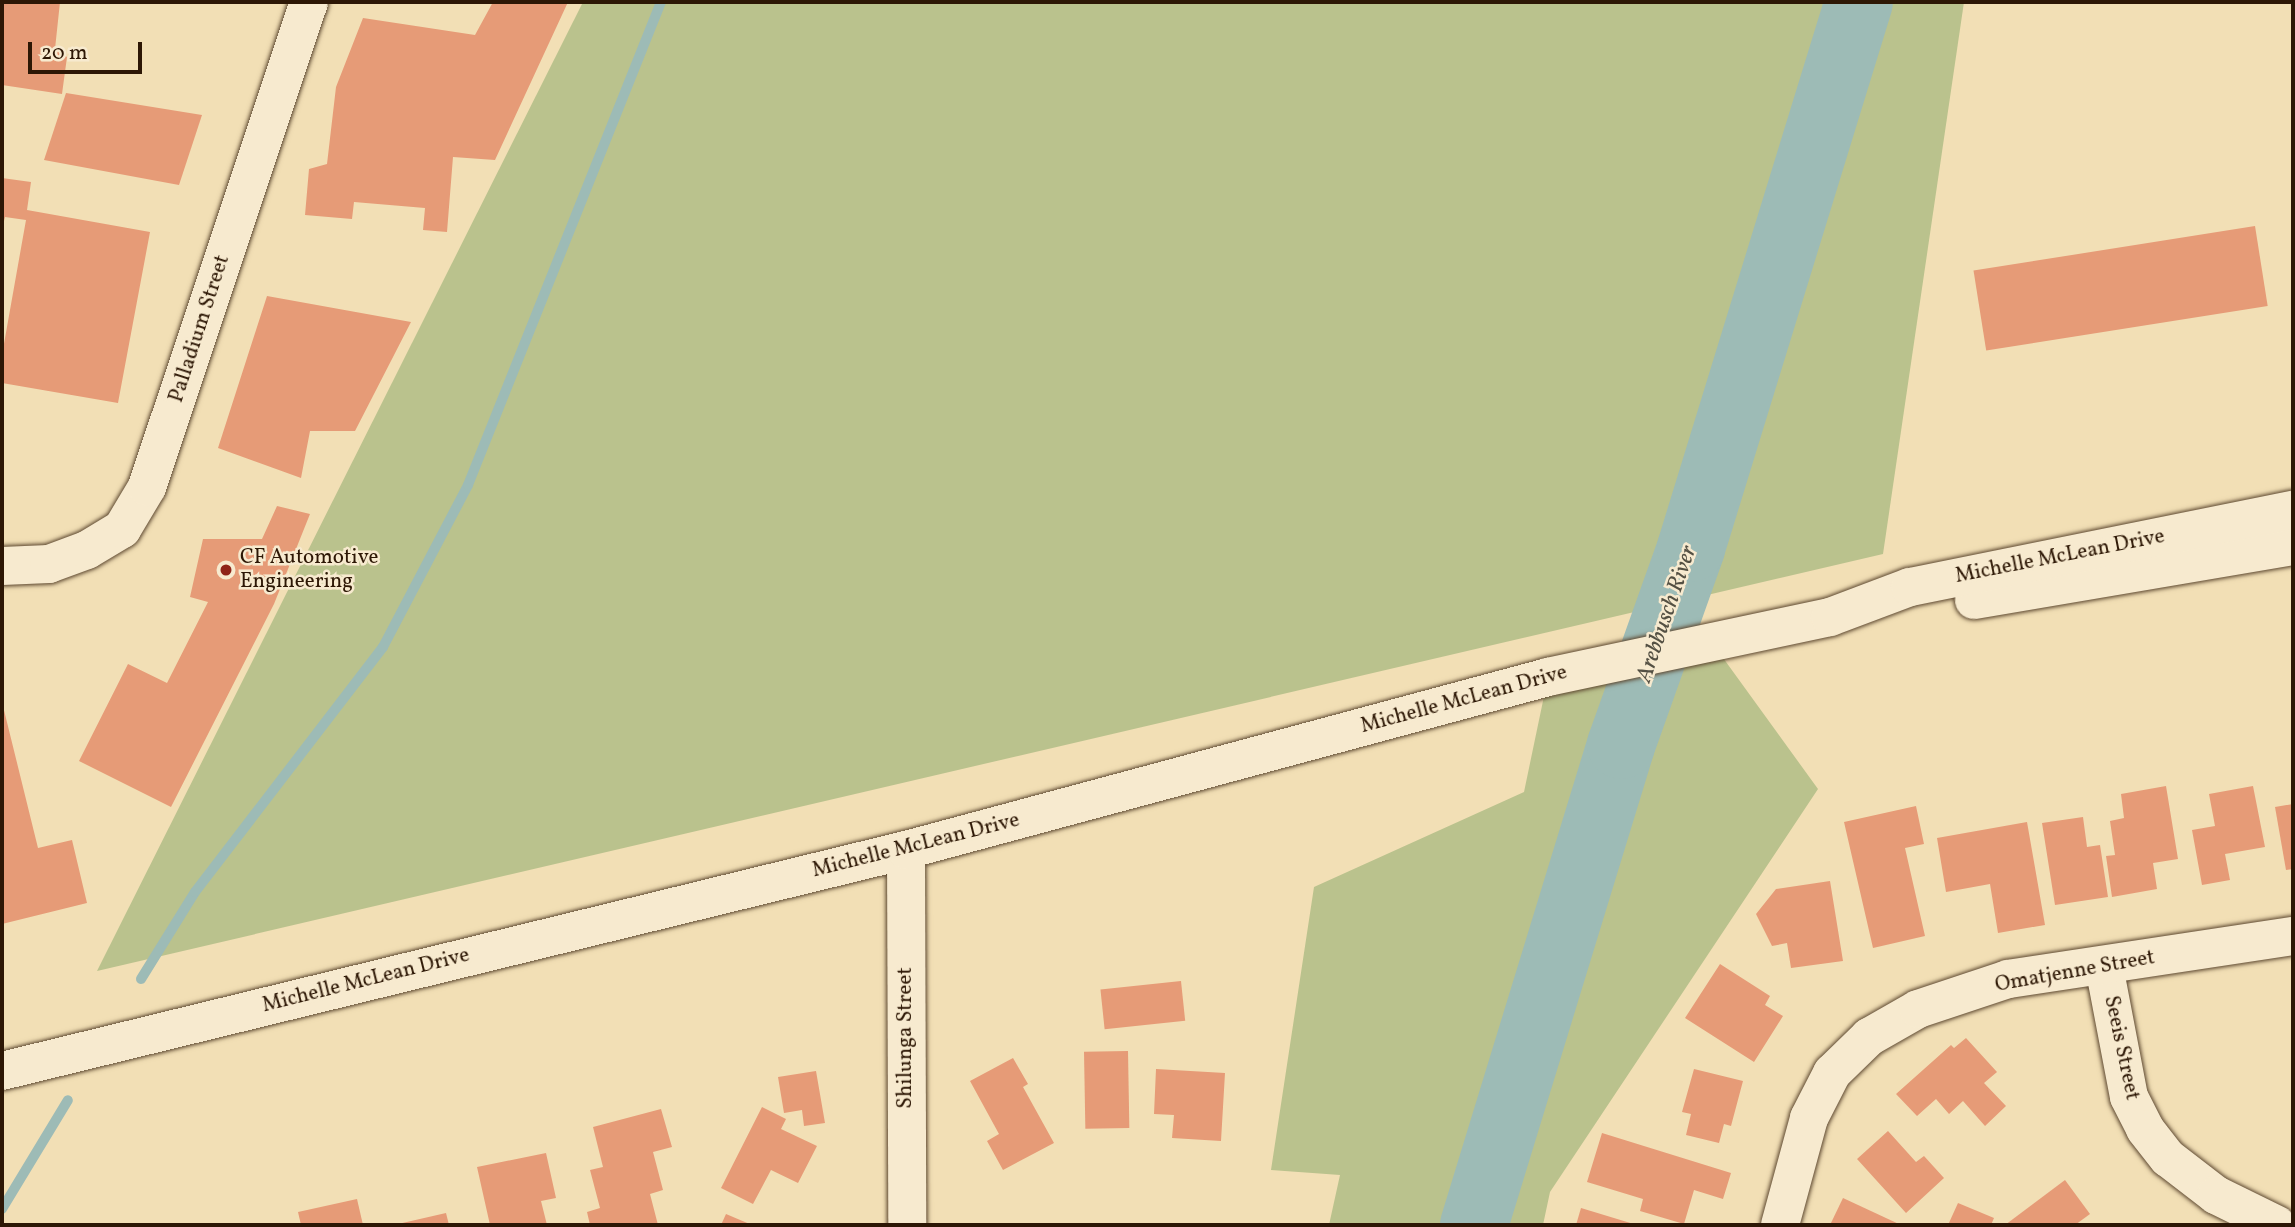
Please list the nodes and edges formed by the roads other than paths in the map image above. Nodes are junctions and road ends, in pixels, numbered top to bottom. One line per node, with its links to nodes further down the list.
1 (309, 2): 4 (street, Palladium Street)
2 (2293, 510): 5 (street, Michelle McLean Drive)
3 (2293, 546): 5 (street, Michelle McLean Drive)
4 (2, 566)
5 (1830, 617): 6 (street, Michelle McLean Drive)
6 (906, 850): 9 (street, Michelle McLean Drive); 10 (street, Shilunga Street)
7 (2293, 936): 8 (street, Omatjenne Street)
8 (2104, 966): 11 (street, Omatjenne Street); 12 (street, Seeis Street)
9 (7, 1067)
10 (907, 1225)
11 (1780, 1225)
12 (2277, 1225)

